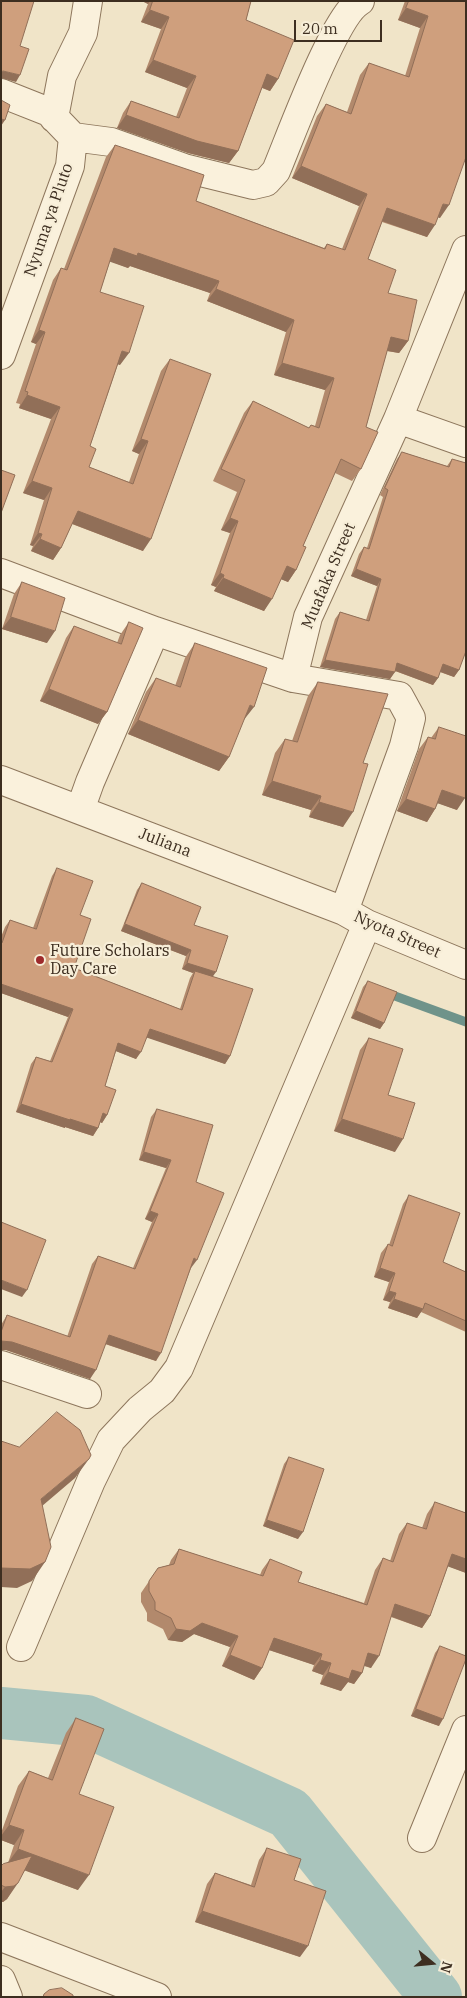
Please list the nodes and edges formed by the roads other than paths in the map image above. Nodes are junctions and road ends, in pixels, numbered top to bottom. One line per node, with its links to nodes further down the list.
1 (88, 1): 4 (street, Nyuma ya Pluto)
2 (360, 1): 4 (street)
3 (1, 93): 4 (street)
4 (64, 127): 6 (street, Nyuma ya Pluto)
5 (466, 250): 7 (street, Muafaka Street)
6 (1, 355)
7 (398, 419): 8 (street); 11 (street, Muafaka Street)
8 (466, 443)
9 (1, 573): 10 (street)
10 (156, 631): 11 (street); 13 (street)
11 (294, 678): 14 (street)
12 (1, 780): 13 (street, Juliana)
13 (80, 810): 14 (street, Juliana)
14 (346, 913): 15 (street, Nyota Street); 18 (street)
15 (466, 965)
16 (1, 1365): 17 (street)
17 (87, 1394)
18 (22, 1647)
19 (466, 1730): 20 (street)
20 (422, 1838)
21 (1, 1937): 24 (street)
22 (1, 1980): 23 (street)
23 (8, 1997)
24 (157, 1997)

